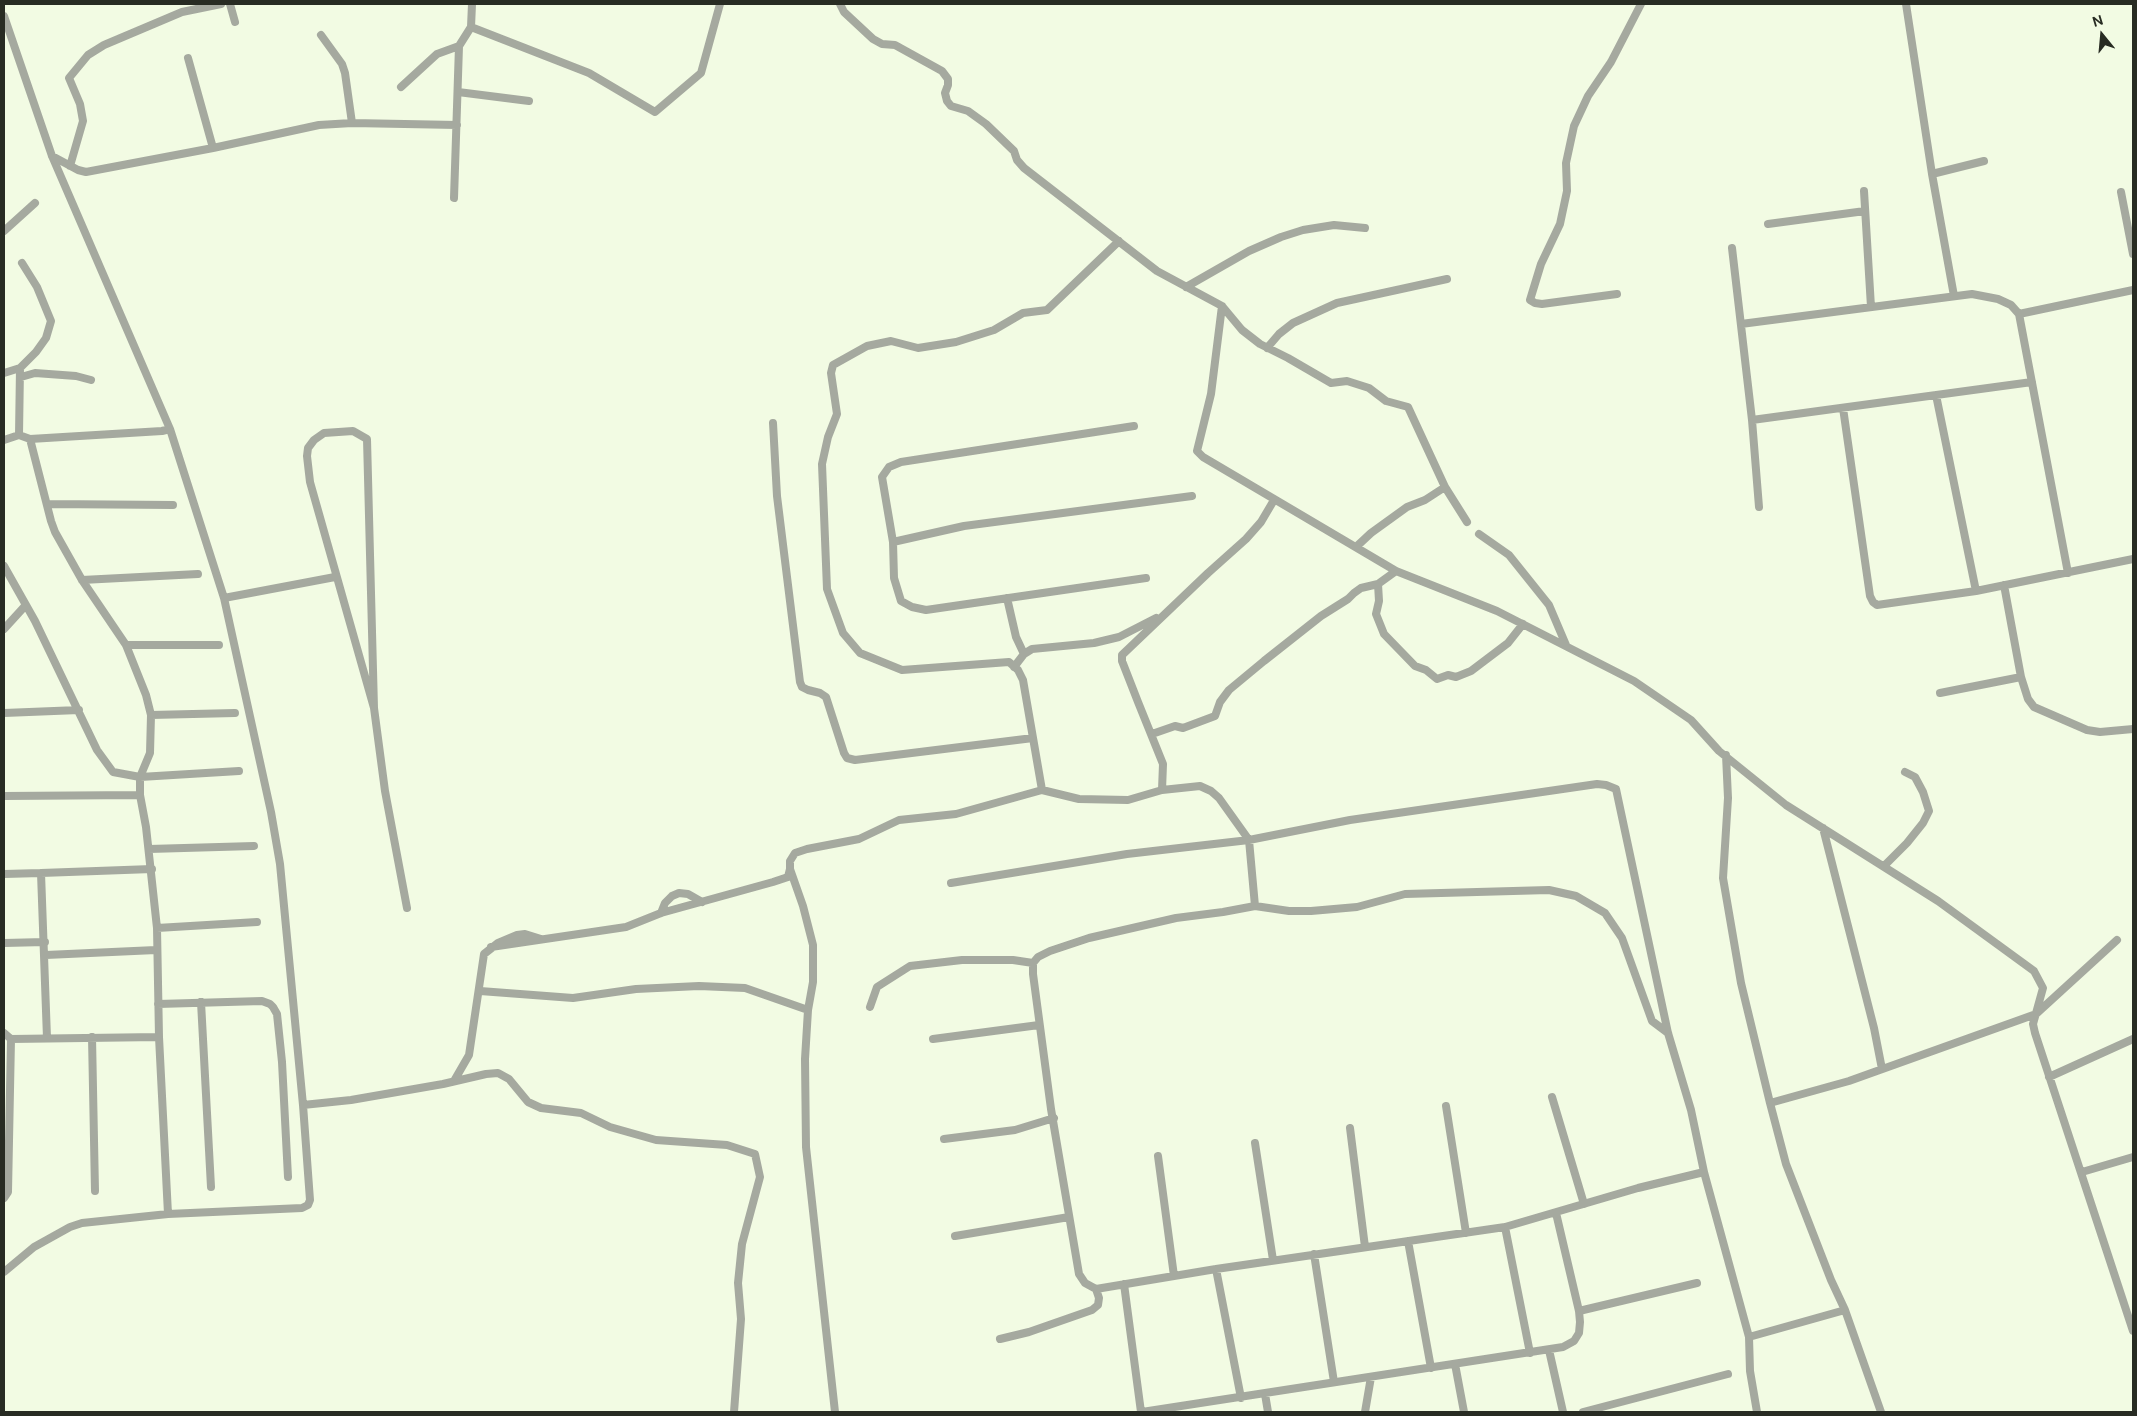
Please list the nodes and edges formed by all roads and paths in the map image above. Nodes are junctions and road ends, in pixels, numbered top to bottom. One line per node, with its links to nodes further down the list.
1 (221, 4): 22 (street)
2 (230, 4): 9 (street)
3 (720, 4): 10 (street)
4 (840, 4): 32 (street)
5 (1641, 4): 39 (street)
6 (1906, 4): 23 (street)
7 (469, 5): 10 (street)
8 (4, 16): 20 (street)
9 (235, 22)
10 (472, 27): 12 (street)
11 (321, 35): 17 (street)
12 (460, 46): 14 (street); 15 (street)
13 (188, 58): 19 (street)
14 (401, 87)
15 (458, 92): 16 (street); 18 (street)
16 (529, 101)
17 (352, 123): 18 (street); 19 (street)
18 (456, 124): 26 (street)
19 (213, 148): 22 (street)
20 (52, 156): 22 (street); 56 (street)
21 (1984, 161): 23 (street)
22 (70, 166)
23 (1932, 174): 40 (street)
24 (1864, 191): 28 (street)
25 (2121, 192): 34 (street)
26 (454, 198)
27 (35, 203): 31 (street)
28 (1865, 212): 29 (street); 42 (street)
29 (1768, 224)
30 (1365, 228): 37 (street)
31 (4, 230)
32 (1119, 241): 37 (street); 91 (street)
33 (1732, 248): 44 (street)
34 (2133, 254)
35 (22, 263): 46 (street)
36 (1447, 278): 45 (street)
37 (1186, 287): 41 (street)
38 (2133, 290): 43 (street)
39 (1617, 294)
40 (1954, 296): 42 (street); 43 (street)
41 (1222, 306): 45 (street); 62 (street)
42 (1871, 307): 44 (street)
43 (2019, 314): 50 (street)
44 (1741, 324): 53 (street)
45 (1267, 348): 60 (street)
46 (20, 368): 47 (street); 48 (street)
47 (4, 373)
48 (21, 377): 49 (street); 57 (street)
49 (91, 380)
50 (2032, 382): 51 (street); 73 (street)
51 (1936, 396): 52 (street); 80 (street)
52 (1843, 408): 53 (street); 80 (street)
53 (1752, 420): 65 (street)
54 (773, 423): 101 (street)
55 (1134, 426): 68 (street)
56 (170, 429): 58 (street); 81 (street)
57 (19, 435): 58 (street); 59 (street)
58 (30, 439): 63 (street)
59 (4, 440)
60 (1445, 487): 66 (street); 69 (street)
61 (1192, 496): 68 (street)
62 (1274, 500): 69 (street); 84 (street)
63 (47, 504): 64 (street); 77 (street)
64 (173, 505)
65 (1759, 507)
66 (1467, 522)
67 (1479, 534): 89 (street)
68 (893, 542): 82 (street)
69 (1356, 547): 72 (street)
70 (2133, 560): 73 (street)
71 (4, 566): 83 (street)
72 (1396, 571): 78 (street); 85 (street)
73 (2068, 572): 79 (street)
74 (198, 574): 77 (street)
75 (336, 577): 81 (street); 94 (street); 94 (street)
76 (1146, 578): 82 (street)
77 (82, 580): 87 (street)
78 (1378, 584): 85 (street); 100 (street)
79 (2004, 586): 80 (street); 92 (street)
80 (1976, 590)
81 (224, 598): 152 (street)
82 (1007, 598): 90 (street)
83 (24, 606): 86 (street); 95 (street)
84 (1171, 610): 90 (street); 100 (street)
85 (1523, 624): 89 (street)
86 (4, 629)
87 (126, 645): 88 (street); 98 (street)
88 (219, 645)
89 (1566, 645): 102 (street)
90 (1024, 654): 91 (street)
91 (1014, 667): 101 (street)
92 (2021, 677): 93 (street); 99 (street)
93 (1940, 693)
94 (374, 708): 122 (street)
95 (79, 710): 97 (street); 105 (street)
96 (235, 712): 98 (street)
97 (4, 713)
98 (151, 715): 105 (street)
99 (2133, 729)
100 (1152, 734): 107 (street)
101 (1033, 738): 106 (street)
102 (1726, 755): 110 (street); 151 (street)
103 (239, 771): 105 (street)
104 (1906, 772): 114 (street)
105 (140, 778): 108 (street)
106 (1042, 790): 107 (street); 116 (street)
107 (1162, 790): 111 (street)
108 (140, 795): 109 (street); 113 (street)
109 (4, 796)
110 (1823, 828): 114 (street); 147 (street)
111 (1248, 840): 119 (street); 121 (street); 140 (street)
112 (254, 846): 113 (street)
113 (149, 849): 115 (street)
114 (1884, 866): 137 (street)
115 (152, 869): 117 (street); 125 (street)
116 (790, 869): 120 (street); 136 (street)
117 (41, 873): 118 (street); 127 (street)
118 (4, 874)
119 (951, 883)
120 (702, 902): 123 (street); 123 (street)
121 (1255, 906): 131 (street); 140 (street)
122 (407, 908)
123 (662, 913): 132 (street)
124 (257, 922): 125 (street)
125 (157, 928): 129 (street)
126 (2117, 940): 137 (street)
127 (45, 942): 128 (street); 130 (street)
128 (4, 943)
129 (156, 950): 130 (street); 134 (street)
130 (46, 954): 143 (street)
131 (1033, 963): 135 (street); 138 (street)
132 (480, 991): 136 (street); 149 (street)
133 (201, 1002): 134 (street); 163 (street); 164 (street)
134 (158, 1004): 142 (street)
135 (870, 1007)
136 (808, 1010): 200 (street)
137 (2036, 1014): 147 (street); 148 (street)
138 (1039, 1025): 145 (street); 155 (street)
139 (4, 1032): 144 (street)
140 (1668, 1033): 161 (street)
141 (92, 1037): 142 (street); 143 (street); 165 (street)
142 (159, 1037): 169 (street)
143 (47, 1038): 144 (street)
144 (11, 1039): 154 (street)
145 (933, 1039)
146 (2133, 1039): 148 (street)
147 (1882, 1069): 151 (street)
148 (2049, 1077): 162 (street)
149 (454, 1081): 152 (street); 199 (street)
150 (1552, 1097): 167 (street)
151 (1770, 1103): 184 (street)
152 (303, 1105): 169 (street)
153 (1446, 1106): 172 (street)
154 (7, 1108): 166 (street)
155 (1054, 1118): 157 (street); 170 (street)
156 (1350, 1128): 175 (street)
157 (944, 1139)
158 (1254, 1143): 177 (street)
159 (1158, 1156): 180 (street)
160 (2133, 1157): 162 (street)
161 (1704, 1172): 167 (street); 187 (street)
162 (2082, 1172): 186 (street)
163 (288, 1177)
164 (211, 1187)
165 (94, 1191)
166 (4, 1198)
167 (1584, 1204): 168 (street)
168 (1556, 1213): 171 (street); 185 (street)
169 (168, 1214): 179 (street)
170 (1069, 1217): 173 (street); 183 (street)
171 (1505, 1227): 172 (street); 190 (street)
172 (1466, 1233): 174 (street)
173 (955, 1236)
174 (1408, 1241): 175 (street); 192 (street)
175 (1365, 1247): 176 (street)
176 (1314, 1254): 177 (street); 195 (street)
177 (1273, 1260): 178 (street)
178 (1216, 1269): 180 (street); 197 (street)
179 (4, 1272)
180 (1174, 1276): 182 (street)
181 (1697, 1283): 185 (street)
182 (1124, 1284): 183 (street); 201 (street)
183 (1096, 1289): 188 (street)
184 (1845, 1310): 187 (street); 208 (street)
185 (1579, 1311): 189 (street)
186 (2133, 1332)
187 (1749, 1336): 207 (street)
188 (1000, 1339)
189 (1549, 1350): 190 (street); 205 (street)
190 (1530, 1353): 191 (street)
191 (1455, 1364): 192 (street); 204 (street)
192 (1431, 1368): 194 (street)
193 (1728, 1374): 206 (street)
194 (1371, 1377): 195 (street); 203 (street)
195 (1334, 1382): 196 (street)
196 (1264, 1394): 197 (street); 202 (street)
197 (1241, 1398): 198 (street)
198 (1172, 1410): 201 (street)
199 (734, 1412)
200 (836, 1412)
201 (1142, 1412)
202 (1268, 1412)
203 (1365, 1412)
204 (1464, 1412)
205 (1563, 1412)
206 (1583, 1412)
207 (1757, 1412)
208 (1881, 1412)

